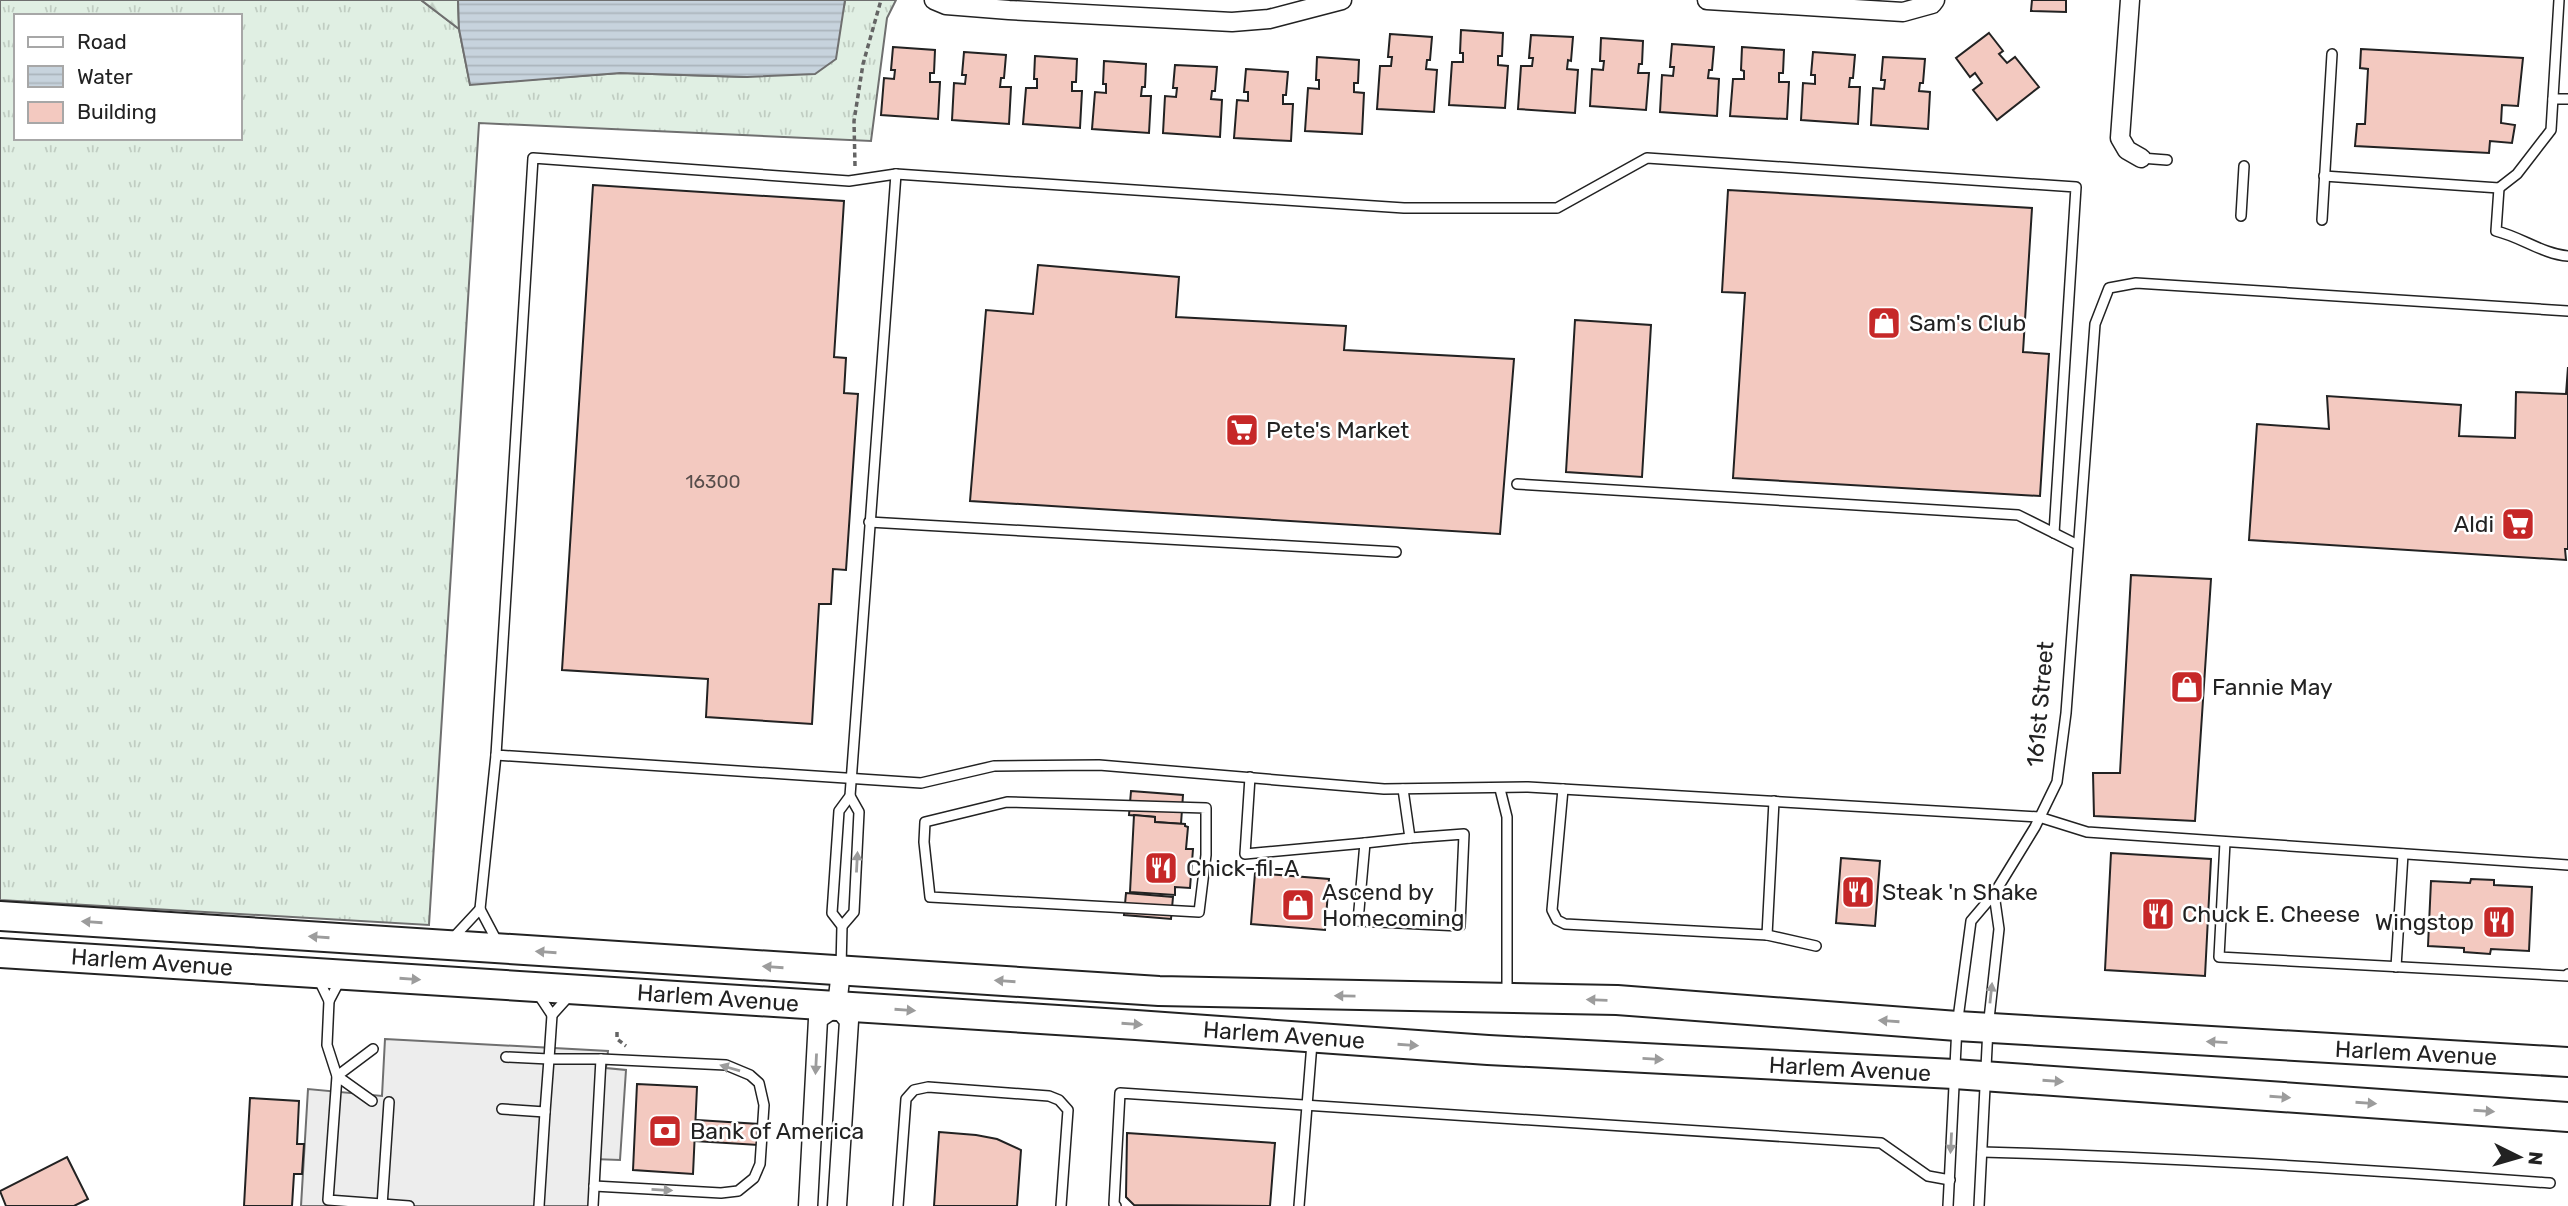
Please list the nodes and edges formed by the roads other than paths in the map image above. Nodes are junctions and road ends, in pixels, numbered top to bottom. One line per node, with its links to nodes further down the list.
1 (934, 0): 2 (street)
2 (1342, 0)
3 (1707, 0): 6 (street)
4 (2130, 0): 10 (street)
5 (2559, 0): 8 (lane)
6 (1933, 2)
7 (2332, 54): 14 (lane)
8 (2553, 99): 9 (lane); 15 (lane)
9 (2568, 99)
10 (2141, 158): 11 (lane)
11 (2166, 160)
12 (2244, 166): 16 (lane)
13 (896, 174): 21 (lane); 22 (lane); 25 (lane)
14 (2324, 176): 15 (lane); 17 (lane)
15 (2499, 188): 18 (lane)
16 (2241, 216)
17 (2322, 220)
18 (2568, 256)
19 (2568, 311): 23 (lane, 161st Street)
20 (1517, 484): 22 (lane)
21 (869, 522): 24 (lane); 27 (lane)
22 (2054, 533): 23 (lane)
23 (2078, 545): 34 (lane, 161st Street)
24 (1396, 552)
25 (496, 755): 27 (lane); 41 (lane)
26 (1250, 777): 27 (lane); 28 (lane); 37 (lane)
27 (851, 778): 31 (lane)
28 (1403, 789): 29 (lane); 35 (lane)
29 (1500, 789): 30 (lane); 55 (lane)
30 (1563, 789): 32 (lane); 44 (lane)
31 (849, 796): 43 (lane); 43 (lane, one-way to 31)
32 (1774, 801): 34 (lane); 44 (lane)
33 (1098, 804): 33 (lane)
34 (2039, 817): 36 (lane); 40 (lane, 161st Street)
35 (1410, 838): 37 (lane); 37 (lane)
36 (2225, 842): 38 (lane); 49 (lane)
37 (1365, 843)
38 (2403, 854): 39 (lane); 49 (lane)
39 (2568, 865)
40 (1994, 894): 59 (lane, 161st Street); 60 (lane, one-way to 40)
41 (480, 909): 45 (lane); 47 (lane)
42 (0, 916): 45 (main road, Harlem Avenue, one-way to 42)
43 (842, 926): 50 (lane)
44 (1767, 935): 46 (lane)
45 (446, 946): 47 (main road, Harlem Avenue)
46 (1816, 946)
47 (501, 949): 50 (main road, Harlem Avenue, one-way to 47)
48 (0, 953): 51 (main road, Harlem Avenue)
49 (2396, 967): 52 (lane)
50 (841, 971): 55 (main road, Harlem Avenue, one-way to 50); 57 (street)
51 (330, 974): 53 (main road, Harlem Avenue, one-way to 53); 56 (lane); 56 (lane)
52 (2568, 974)
53 (533, 986): 54 (main road, Harlem Avenue); 58 (lane)
54 (575, 989): 57 (main road, Harlem Avenue); 58 (lane)
55 (1507, 997): 59 (main road, Harlem Avenue, one-way to 55)
56 (329, 1001): 68 (lane)
57 (837, 1006): 61 (main road, Harlem Avenue, one-way to 61); 84 (street, one-way to 84); 85 (street)
58 (552, 1015): 64 (lane)
59 (1957, 1026): 60 (main road, Harlem Avenue); 67 (lane, 161st Street)
60 (1988, 1028): 66 (main road, Harlem Avenue, one-way to 60); 69 (lane)
61 (1312, 1037): 67 (main road, Harlem Avenue, one-way to 67); 72 (lane)
62 (373, 1049): 68 (lane)
63 (506, 1057): 64 (lane)
64 (549, 1059): 65 (lane); 74 (lane)
65 (601, 1059): 79 (lane); 79 (lane, one-way to 65)
66 (2568, 1062)
67 (1954, 1074): 69 (main road, Harlem Avenue); 77 (lane, 161st Street, one-way to 77)
68 (337, 1076): 70 (lane); 80 (lane)
69 (1985, 1076): 75 (main road, Harlem Avenue, one-way to 75); 76 (lane)
70 (372, 1101)
71 (389, 1102): 80 (lane)
72 (1307, 1105): 77 (lane); 88 (lane); 89 (lane)
73 (502, 1109): 74 (lane)
74 (545, 1112): 82 (lane)
75 (2568, 1117)
76 (1982, 1152): 78 (lane); 91 (lane)
77 (1950, 1181): 90 (lane, 161st Street)
78 (2550, 1183)
79 (594, 1186): 83 (lane)
80 (382, 1205): 81 (lane)
81 (409, 1206)
82 (539, 1206)
83 (593, 1206)
84 (808, 1206)
85 (837, 1206)
86 (898, 1206): 87 (lane)
87 (1061, 1206)
88 (1116, 1206)
89 (1299, 1206)
90 (1948, 1206)
91 (1979, 1206)

